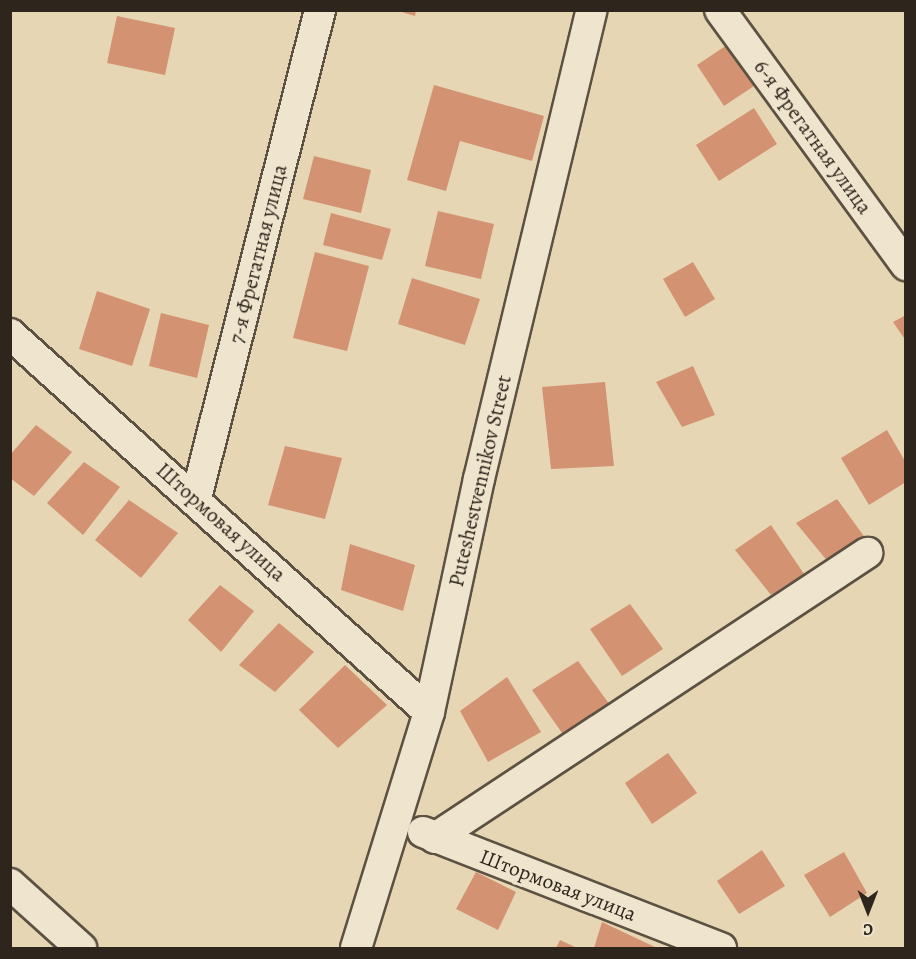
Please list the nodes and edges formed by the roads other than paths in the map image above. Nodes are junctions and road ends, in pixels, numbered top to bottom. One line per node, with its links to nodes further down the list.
1 (320, 10): 6 (street, 7-я Фрегатная улица)
2 (592, 10): 8 (street, Puteshestvennikov Street)
3 (720, 10): 4 (street, 6-я Фрегатная улица)
4 (906, 265)
5 (10, 334): 6 (street, Штормовая улица)
6 (196, 498): 8 (street, Штормовая улица)
7 (867, 553): 10 (street)
8 (429, 712): 9 (street, Puteshestvennikov Street)
9 (396, 819): 10 (street, Штормовая улица); 13 (street, Puteshestvennikov Street)
10 (435, 838): 14 (street, Штормовая улица)
11 (10, 884): 12 (street)
12 (81, 948)
13 (356, 948)
14 (721, 948)

